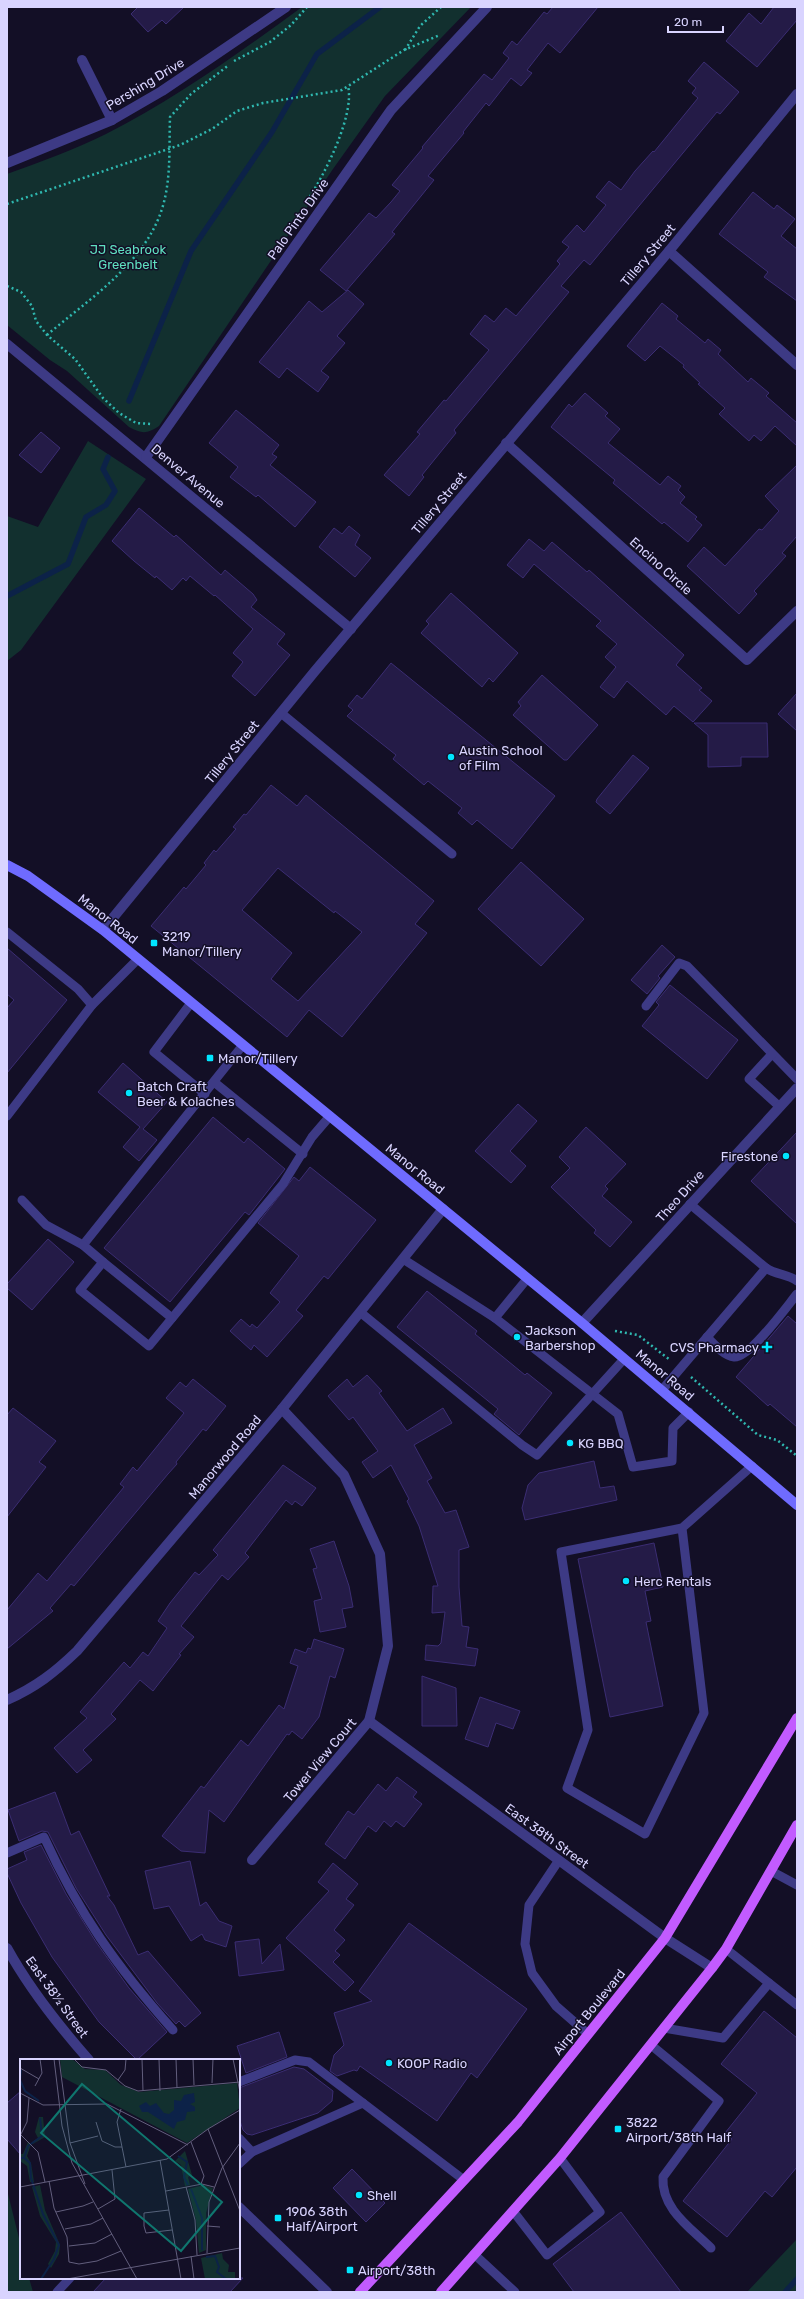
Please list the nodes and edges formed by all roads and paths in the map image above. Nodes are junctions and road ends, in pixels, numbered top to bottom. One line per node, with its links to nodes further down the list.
1 (286, 7): 10 (street, Pershing Drive)
2 (307, 7): 11 (path)
3 (441, 7): 6 (path)
4 (487, 7): 24 (street, Palo Pinto Drive)
5 (447, 32): 6 (path)
6 (404, 50): 8 (path)
7 (82, 60): 10 (street)
8 (348, 86): 11 (path); 14 (path)
9 (795, 100): 15 (street, Tillery Street)
10 (112, 120): 12 (street, Pershing Drive)
11 (169, 149): 13 (path); 17 (path)
12 (7, 164)
13 (7, 204)
14 (302, 208)
15 (669, 251): 21 (street); 23 (street, Tillery Street)
16 (7, 286): 17 (path)
17 (47, 335): 22 (path)
18 (7, 344): 20 (street, Denver Avenue)
19 (7, 353): 20 (street)
20 (26, 359): 24 (street, Denver Avenue)
21 (797, 365)
22 (155, 424)
23 (506, 443): 25 (street, Encino Circle); 26 (street, Tillery Street)
24 (146, 457): 26 (street, Denver Avenue)
25 (797, 611)
26 (351, 630): 27 (street, Tillery Street)
27 (281, 713): 28 (lane); 30 (street, Tillery Street)
28 (452, 854)
29 (7, 865): 30 (main road, Manor Road)
30 (103, 930): 32 (main road, Manor Road)
31 (7, 932): 34 (lane)
32 (138, 960): 33 (main road, Manor Road); 34 (lane)
33 (192, 1003): 36 (main road, Manor Road); 41 (lane)
34 (92, 1005): 43 (lane)
35 (646, 1006): 37 (lane)
36 (243, 1045): 39 (lane); 44 (main road, Manor Road)
37 (772, 1054): 38 (lane); 42 (lane)
38 (797, 1079)
39 (214, 1082): 41 (lane); 45 (lane)
40 (797, 1088): 42 (street, Theo Drive)
41 (205, 1094): 49 (lane)
42 (780, 1107): 47 (street, Theo Drive)
43 (7, 1116)
44 (330, 1116): 45 (lane); 48 (main road, Manor Road)
45 (304, 1154): 57 (lane)
46 (22, 1200): 49 (lane)
47 (690, 1204): 52 (lane); 59 (street, Theo Drive)
48 (443, 1209): 50 (street, Manorwood Road); 53 (main road, Manor Road)
49 (83, 1245): 51 (lane)
50 (403, 1258): 56 (street, Manorwood Road); 58 (lane)
51 (103, 1262): 57 (lane); 57 (lane)
52 (766, 1268): 54 (lane); 61 (lane)
53 (527, 1279): 58 (lane); 59 (main road, Manor Road)
54 (797, 1281)
55 (797, 1294): 61 (lane)
56 (360, 1312): 66 (lane); 67 (street, Manorwood Road)
57 (172, 1318)
58 (495, 1318): 66 (lane)
59 (582, 1323): 62 (main road, Manor Road)
60 (608, 1330): 63 (path)
61 (706, 1337): 65 (lane)
62 (624, 1359): 65 (main road, Manor Road); 66 (lane)
63 (669, 1359)
64 (695, 1380): 69 (path)
65 (662, 1390): 68 (main road, Manor Road)
66 (591, 1395): 68 (lane)
67 (282, 1410): 73 (street, Manorwood Road); 75 (street, Tower View Court)
68 (689, 1412): 70 (main road, Manor Road)
69 (797, 1456)
70 (752, 1466): 71 (main road, Manor Road); 72 (lane)
71 (797, 1505)
72 (682, 1528): 72 (lane)
73 (7, 1700)
74 (797, 1718): 82 (main road, Airport Boulevard)
75 (369, 1722): 78 (street, Tower View Court); 79 (street, East 38th Street)
76 (797, 1825): 80 (main road)
77 (7, 1853): 89 (lane)
78 (252, 1860)
79 (559, 1860): 82 (street, East 38th Street); 90 (lane)
80 (771, 1871): 81 (lane); 84 (main road)
81 (797, 1885)
82 (665, 1938): 85 (street, East 38th Street); 90 (main road, Airport Boulevard)
83 (7, 1948): 92 (street, East 38½ Street)
84 (726, 1949): 85 (main road); 86 (lane)
85 (712, 1968): 88 (main road)
86 (769, 1984): 87 (lane); 88 (lane)
87 (797, 2005)
88 (664, 2028): 91 (main road)
89 (173, 2030)
90 (588, 2034): 99 (main road, Airport Boulevard)
91 (651, 2045): 97 (main road); 102 (lane)
92 (88, 2059)
93 (240, 2082): 94 (lane)
94 (363, 2103): 96 (lane); 99 (lane)
95 (240, 2139): 96 (lane)
96 (252, 2152): 98 (lane)
97 (560, 2158): 101 (main road); 101 (lane)
98 (240, 2163)
99 (464, 2180): 107 (main road, Airport Boulevard)
100 (240, 2208): 106 (street)
101 (513, 2211): 103 (main road)
102 (711, 2248)
103 (474, 2254): 108 (main road); 109 (lane)
104 (69, 2279): 105 (lane)
105 (57, 2292)
106 (327, 2292)
107 (360, 2292)
108 (441, 2292)
109 (515, 2292)

